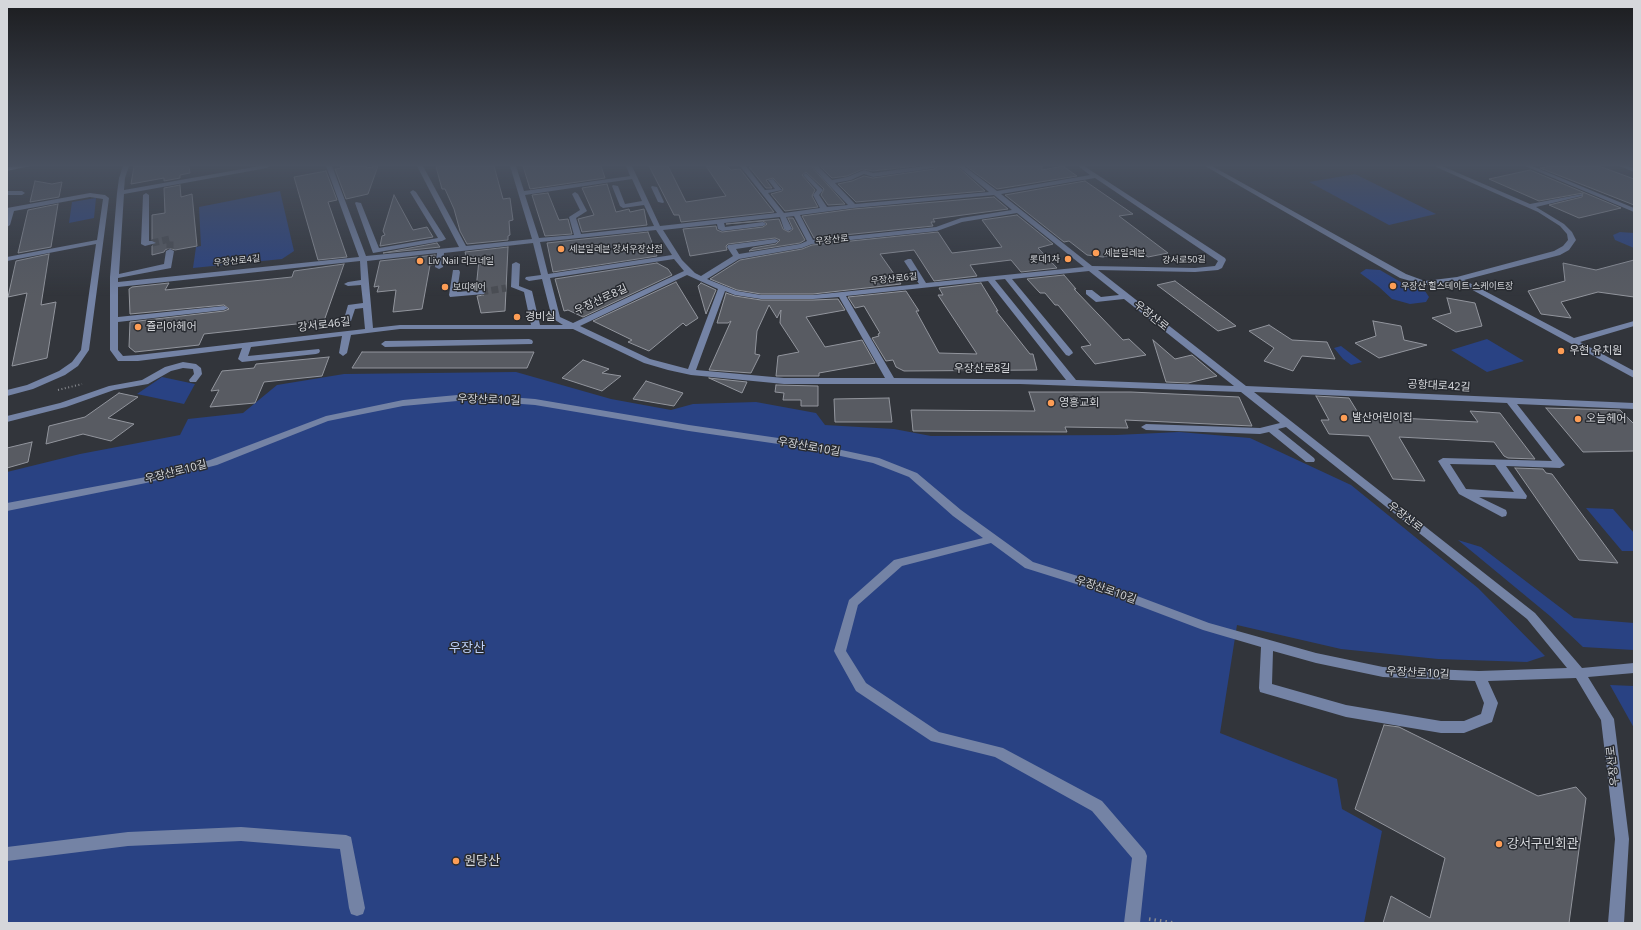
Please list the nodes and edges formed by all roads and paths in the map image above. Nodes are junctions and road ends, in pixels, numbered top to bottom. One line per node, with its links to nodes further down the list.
1 (105, 209): 28 (street)
2 (119, 209): 52 (street, 강서로46길)
3 (146, 209): 31 (street)
4 (345, 209): 38 (street)
5 (360, 209): 33 (street)
6 (424, 209): 33 (street)
7 (444, 209): 32 (street)
8 (527, 209): 27 (street)
9 (583, 209): 26 (street)
10 (649, 209): 24 (street, 우장산로6길)
11 (778, 209): 20 (street)
12 (829, 209): 17 (street, 우장산로4길)
13 (1146, 209): 43 (street, 강서로50길)
14 (1285, 209): 51 (street)
15 (1536, 209): 51 (street)
16 (9, 210): 23 (street)
17 (825, 210): 19 (street, 우장산로4길)
18 (1018, 211): 30 (street, 우장산로); 43 (street, 우장산로)
19 (796, 213): 20 (street, 우장산로4길); 30 (street)
20 (782, 215): 21 (street, 우장산로4길); 25 (street)
21 (720, 222): 22 (street); 24 (street, 우장산로4길)
22 (763, 224)
23 (7, 225)
24 (658, 228): 26 (street, 우장산로4길); 36 (street, 우장산로6길)
25 (788, 229)
26 (578, 236): 27 (street, 우장산로4길)
27 (536, 240): 32 (street, 우장산로4길); 46 (street)
28 (101, 241): 39 (street); 87 (street)
29 (775, 241): 37 (street)
30 (811, 242): 37 (street)
31 (152, 243)
32 (463, 248): 34 (street, 우장산로4길)
33 (406, 250): 34 (street, 우장산로4길); 38 (street, 우장산로4길)
34 (441, 250): 42 (street)
35 (170, 251): 52 (street)
36 (676, 257): 44 (street, 우장산로6길); 46 (street)
37 (737, 257): 49 (street)
38 (363, 258): 52 (street, 우장산로4길); 53 (street)
39 (7, 259)
40 (908, 260): 55 (street)
41 (516, 264): 56 (street)
42 (439, 267)
43 (1092, 268): 47 (street, 우장산로6길); 62 (street, 우장산로)
44 (689, 271): 49 (street, 우장산로6길); 70 (street, 우장산로8길)
45 (456, 272): 59 (street)
46 (545, 276): 48 (street); 70 (street)
47 (1007, 277): 50 (street, 우장산로6길); 80 (street)
48 (529, 279)
49 (700, 279): 58 (street, 우장산로6길)
50 (990, 279): 55 (street, 우장산로6길); 85 (street)
51 (1457, 279): 73 (street)
52 (114, 281): 66 (street, 강서로46길)
53 (365, 282): 54 (street); 63 (street)
54 (348, 284)
55 (924, 286): 61 (street, 우장산로6길)
56 (515, 287): 57 (street); 69 (street)
57 (506, 288)
58 (722, 288): 61 (street, 우장산로6길); 81 (street)
59 (481, 292)
60 (1089, 292): 62 (street)
61 (841, 294): 84 (street)
62 (1126, 296): 86 (street, 우장산로)
63 (367, 305): 65 (street); 71 (street)
64 (224, 308): 66 (street)
65 (348, 319)
66 (114, 320): 77 (street, 강서로46길)
67 (1634, 323): 73 (street)
68 (460, 327): 69 (street, 강서로46길); 71 (street, 강서로46길); 76 (street)
69 (536, 327): 70 (street, 강서로46길)
70 (572, 327): 81 (street, 우장산로8길)
71 (369, 330): 72 (street, 강서로46길)
72 (347, 333): 77 (street, 강서로46길); 79 (street)
73 (1573, 341): 82 (street)
74 (529, 342): 76 (street)
75 (385, 344): 76 (street)
76 (451, 344)
77 (248, 345): 78 (street)
78 (316, 350)
79 (343, 353)
80 (1069, 353)
81 (691, 372): 84 (street, 우장산로8길)
82 (1634, 375)
83 (193, 380): 90 (street)
84 (891, 381): 85 (street, 우장산로8길)
85 (1073, 383): 86 (street, 우장산로8길)
86 (1244, 389): 88 (street, 공항대로42길); 91 (street, 우장산로)
87 (7, 394)
88 (1510, 401): 89 (street, 공항대로42길); 95 (street)
89 (1634, 406)
90 (7, 419)
91 (1287, 424): 93 (street); 102 (street, 우장산로)
92 (1146, 426): 93 (street)
93 (1271, 428): 94 (street)
94 (1310, 460)
95 (1498, 462): 96 (street); 96 (street)
96 (1463, 492): 98 (street)
97 (7, 507): 99 (street, 우장산로10길)
98 (1502, 513)
99 (993, 539): 100 (street, 우장산로10길); 106 (street)
100 (1267, 644): 103 (street, 우장산로10길); 103 (street)
101 (1634, 668): 102 (street, 우장산로10길)
102 (1579, 673): 103 (street, 우장산로10길); 108 (street, 우장산로)
103 (1479, 676)
104 (7, 854): 105 (street)
105 (357, 908)
106 (1132, 920): 107 (path)
107 (1174, 923)
108 (1616, 923)

